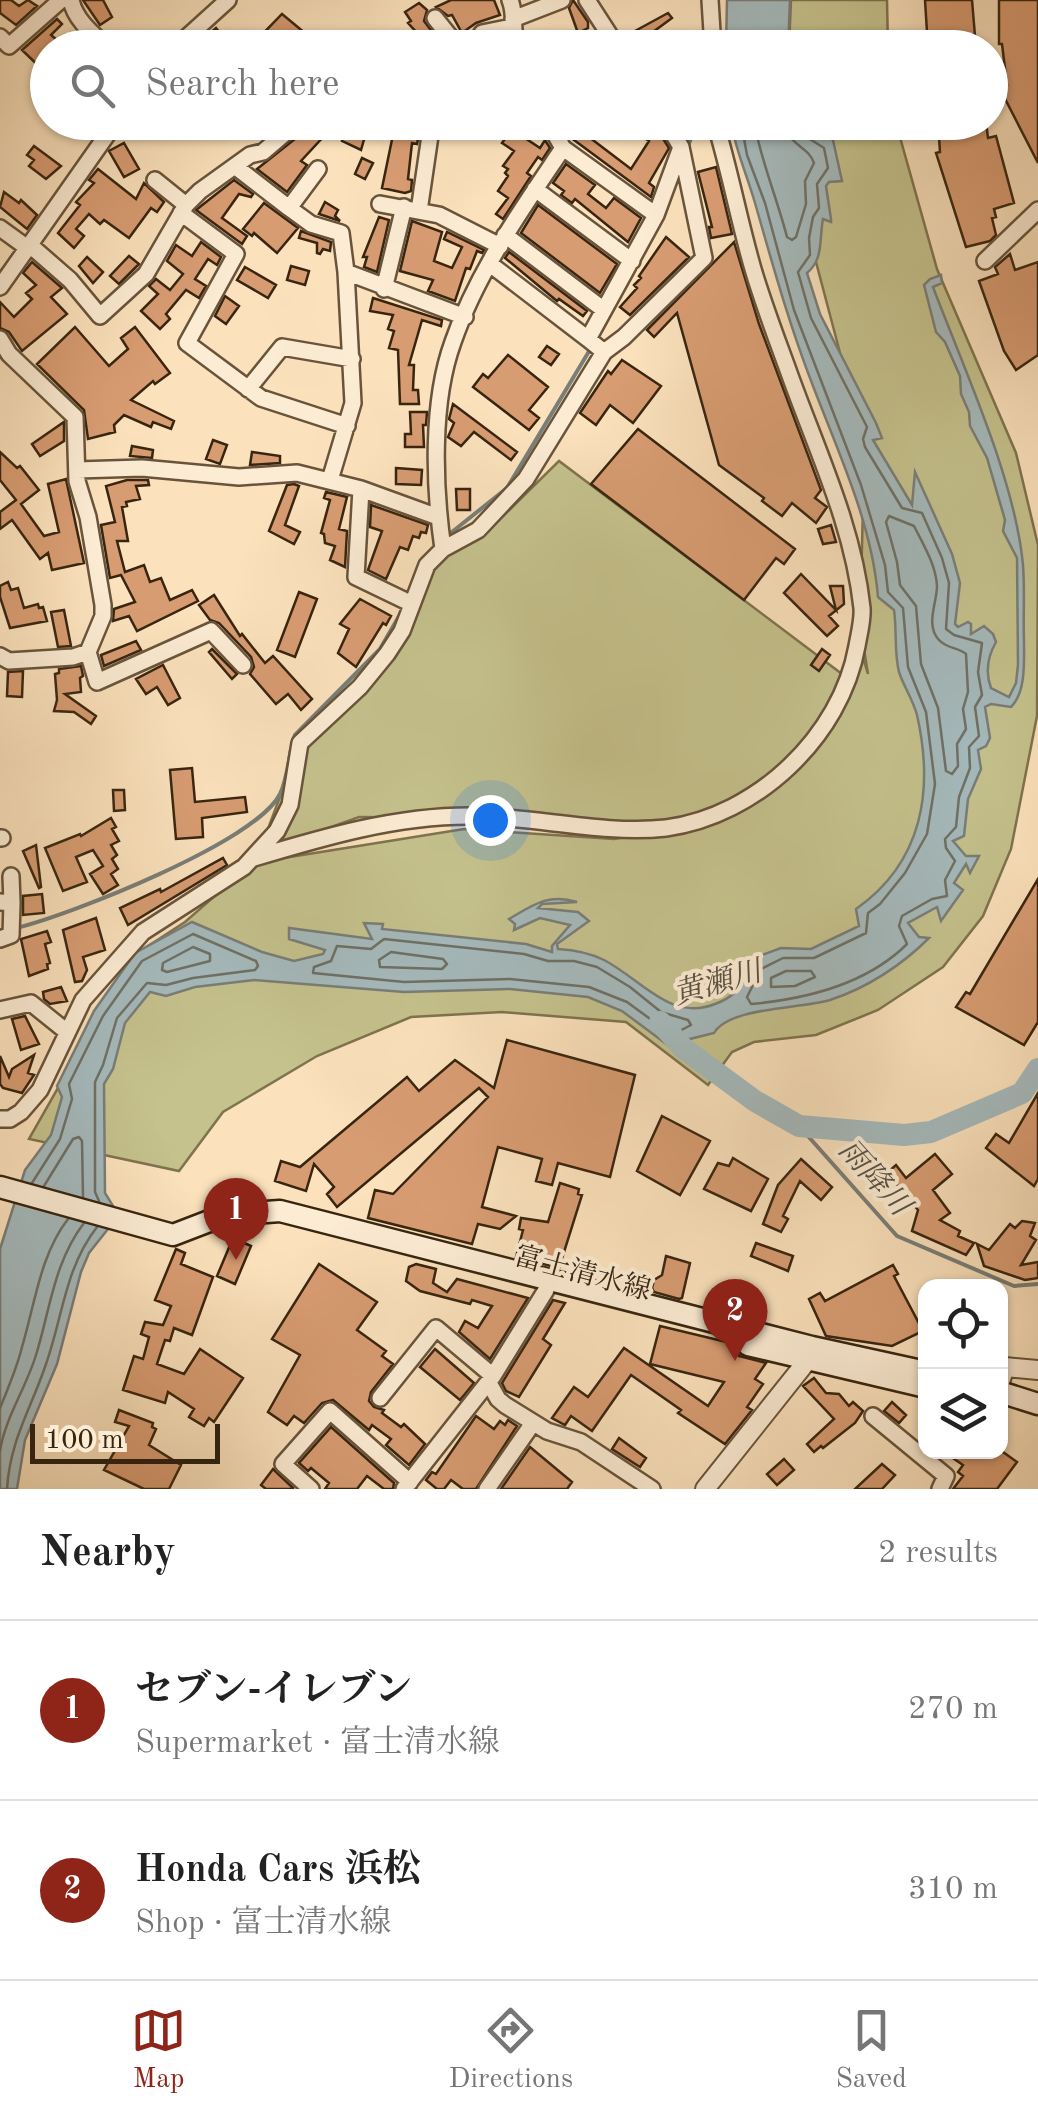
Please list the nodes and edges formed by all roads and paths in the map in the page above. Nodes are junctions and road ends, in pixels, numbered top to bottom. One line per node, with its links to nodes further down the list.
1 (61, 0): 17 (street)
2 (71, 0): 10 (street)
3 (228, 0): 11 (street)
4 (510, 0): 9 (street)
5 (562, 0): 9 (street)
6 (588, 0): 15 (street)
7 (710, 0): 16 (street)
8 (435, 18): 12 (street)
9 (512, 23): 13 (street); 14 (street)
10 (89, 30)
11 (195, 30)
12 (445, 30)
13 (491, 30)
14 (513, 30)
15 (607, 30)
16 (712, 30)
17 (3, 45)
18 (104, 140): 38 (street)
19 (277, 140): 26 (street)
20 (428, 140): 33 (street)
21 (558, 140): 25 (street)
22 (677, 140): 24 (street)
23 (720, 140): 61 (street)
24 (681, 147): 35 (street); 48 (street)
25 (563, 148): 29 (street); 35 (street)
26 (236, 167): 31 (street); 32 (street)
27 (318, 169): 31 (street)
28 (155, 180): 32 (street)
29 (535, 190): 37 (street); 39 (street)
30 (380, 204): 33 (street)
31 (289, 208): 42 (street)
32 (184, 209): 38 (street); 50 (street)
33 (412, 209): 37 (street); 44 (street)
34 (1038, 210): 40 (street)
35 (656, 215): 39 (street)
36 (0, 228): 38 (street)
37 (502, 241): 41 (street); 45 (street)
38 (30, 248): 43 (street)
39 (632, 261): 45 (street)
40 (985, 262)
41 (490, 264): 46 (street); 48 (street)
42 (346, 272): 44 (street); 49 (street)
43 (2, 278)
44 (384, 289): 46 (street)
45 (604, 310): 48 (street)
46 (464, 317): 55 (street)
47 (0, 340): 52 (street)
48 (597, 346): 56 (street)
49 (352, 359): 50 (street); 51 (street)
50 (248, 389): 51 (street)
51 (347, 426): 53 (street)
52 (77, 470): 53 (street); 58 (street)
53 (330, 480): 54 (street)
54 (362, 490): 55 (street); 57 (street)
55 (438, 517): 56 (street)
56 (443, 549): 57 (street)
57 (412, 604): 61 (street)
58 (88, 652): 59 (street); 60 (street)
59 (0, 656)
60 (243, 666)
61 (254, 858): 66 (street)
62 (11, 876): 63 (street)
63 (6, 902): 64 (street)
64 (0, 939)
65 (0, 1010): 66 (street)
66 (66, 1032): 67 (street)
67 (0, 1119)
68 (0, 1187): 69 (main road, 富士清水線)
69 (225, 1215): 70 (main road, 富士清水線); 71 (main road, 富士清水線)
70 (546, 1290): 71 (main road, 富士清水線); 77 (street)
71 (810, 1354): 73 (main road, 富士清水線); 90 (street)
72 (918, 1362): 73 (street)
73 (869, 1365): 75 (main road, 富士清水線); 78 (main road, 富士清水線)
74 (1038, 1370): 76 (street)
75 (918, 1371)
76 (1008, 1372)
77 (491, 1380): 80 (street); 85 (street); 86 (street)
78 (918, 1384)
79 (1008, 1395): 81 (main road)
80 (380, 1398)
81 (1038, 1404)
82 (1008, 1409): 84 (main road)
83 (873, 1416): 91 (street)
84 (1038, 1418)
85 (533, 1424): 88 (street); 89 (street)
86 (407, 1485): 87 (street)
87 (311, 1489)
88 (486, 1489)
89 (652, 1489)
90 (706, 1489)
91 (940, 1489)

